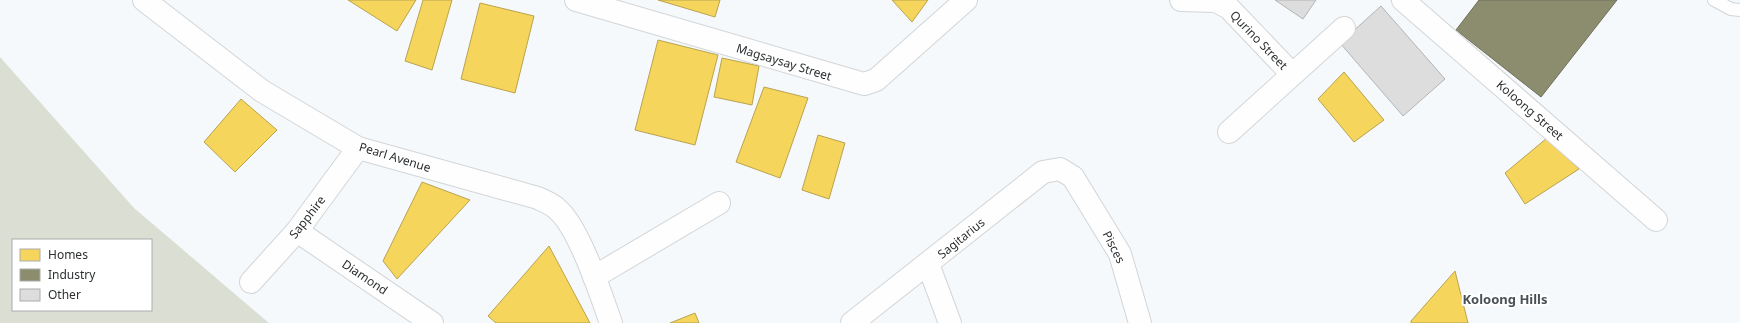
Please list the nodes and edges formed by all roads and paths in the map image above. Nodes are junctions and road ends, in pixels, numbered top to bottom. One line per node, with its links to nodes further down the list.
1 (144, 0): 11 (street, Pearl Avenue)
2 (576, 0): 3 (street, Magsaysay Street)
3 (966, 0)
4 (1181, 0): 9 (street, Qurino Street)
5 (1403, 0): 14 (street, Koloong Street)
6 (1714, 0): 7 (lane)
7 (1740, 10)
8 (1344, 28): 9 (street)
9 (1292, 74): 10 (street)
10 (1229, 132)
11 (358, 148): 15 (street, Sapphire); 17 (street, Pearl Avenue)
12 (1073, 178): 16 (street, Sagitarius); 23 (street, Pisces)
13 (720, 203): 17 (street)
14 (1656, 220)
15 (297, 232): 18 (street, Sapphire); 19 (street, Diamond)
16 (928, 264): 21 (street, Sagitarius); 22 (street)
17 (594, 277): 20 (street, Pearl Avenue)
18 (250, 282)
19 (432, 323)
20 (612, 323)
21 (852, 323)
22 (950, 323)
23 (1140, 323)

